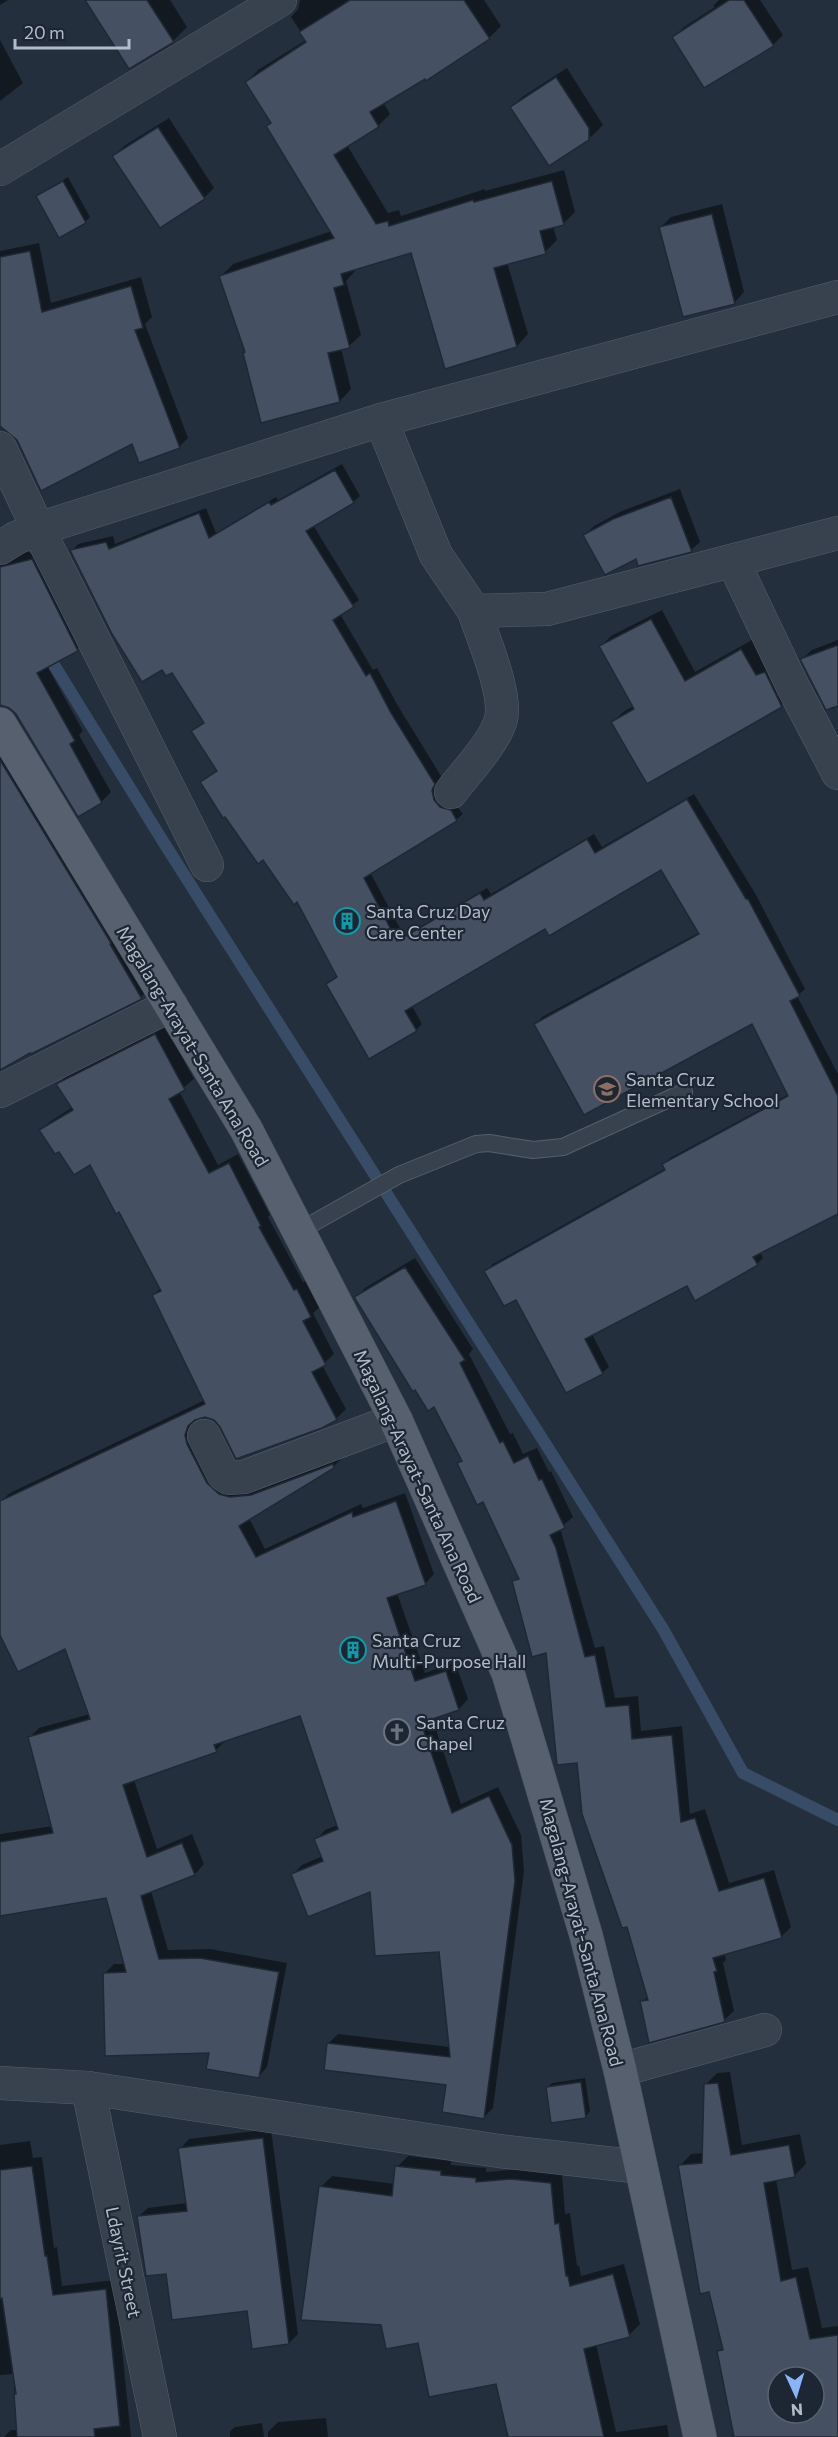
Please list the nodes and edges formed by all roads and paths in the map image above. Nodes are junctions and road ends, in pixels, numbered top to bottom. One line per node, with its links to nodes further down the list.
1 (280, 0): 2 (street)
2 (0, 169)
3 (838, 297): 4 (street)
4 (381, 420): 7 (street); 9 (street)
5 (0, 448): 7 (street)
6 (838, 533): 8 (street)
7 (18, 538): 13 (street)
8 (733, 561): 9 (street); 11 (street)
9 (474, 611): 12 (street)
10 (0, 724): 14 (main road, Magalang-Arayat-Santa Ana Road)
11 (838, 773)
12 (451, 792)
13 (207, 865)
14 (171, 1005): 15 (street); 17 (main road, Magalang-Arayat-Santa Ana Road)
15 (0, 1090)
16 (684, 1092): 17 (lane)
17 (299, 1231): 18 (main road, Magalang-Arayat-Santa Ana Road)
18 (396, 1420): 19 (street); 21 (main road, Magalang-Arayat-Santa Ana Road)
19 (204, 1436)
20 (765, 2030): 21 (street)
21 (620, 2070): 24 (main road, Magalang-Arayat-Santa Ana Road)
22 (0, 2083): 23 (street)
23 (88, 2088): 24 (street); 25 (street, Ldayrit Street)
24 (641, 2167): 26 (main road, Magalang-Arayat-Santa Ana Road)
25 (160, 2437)
26 (700, 2437)

